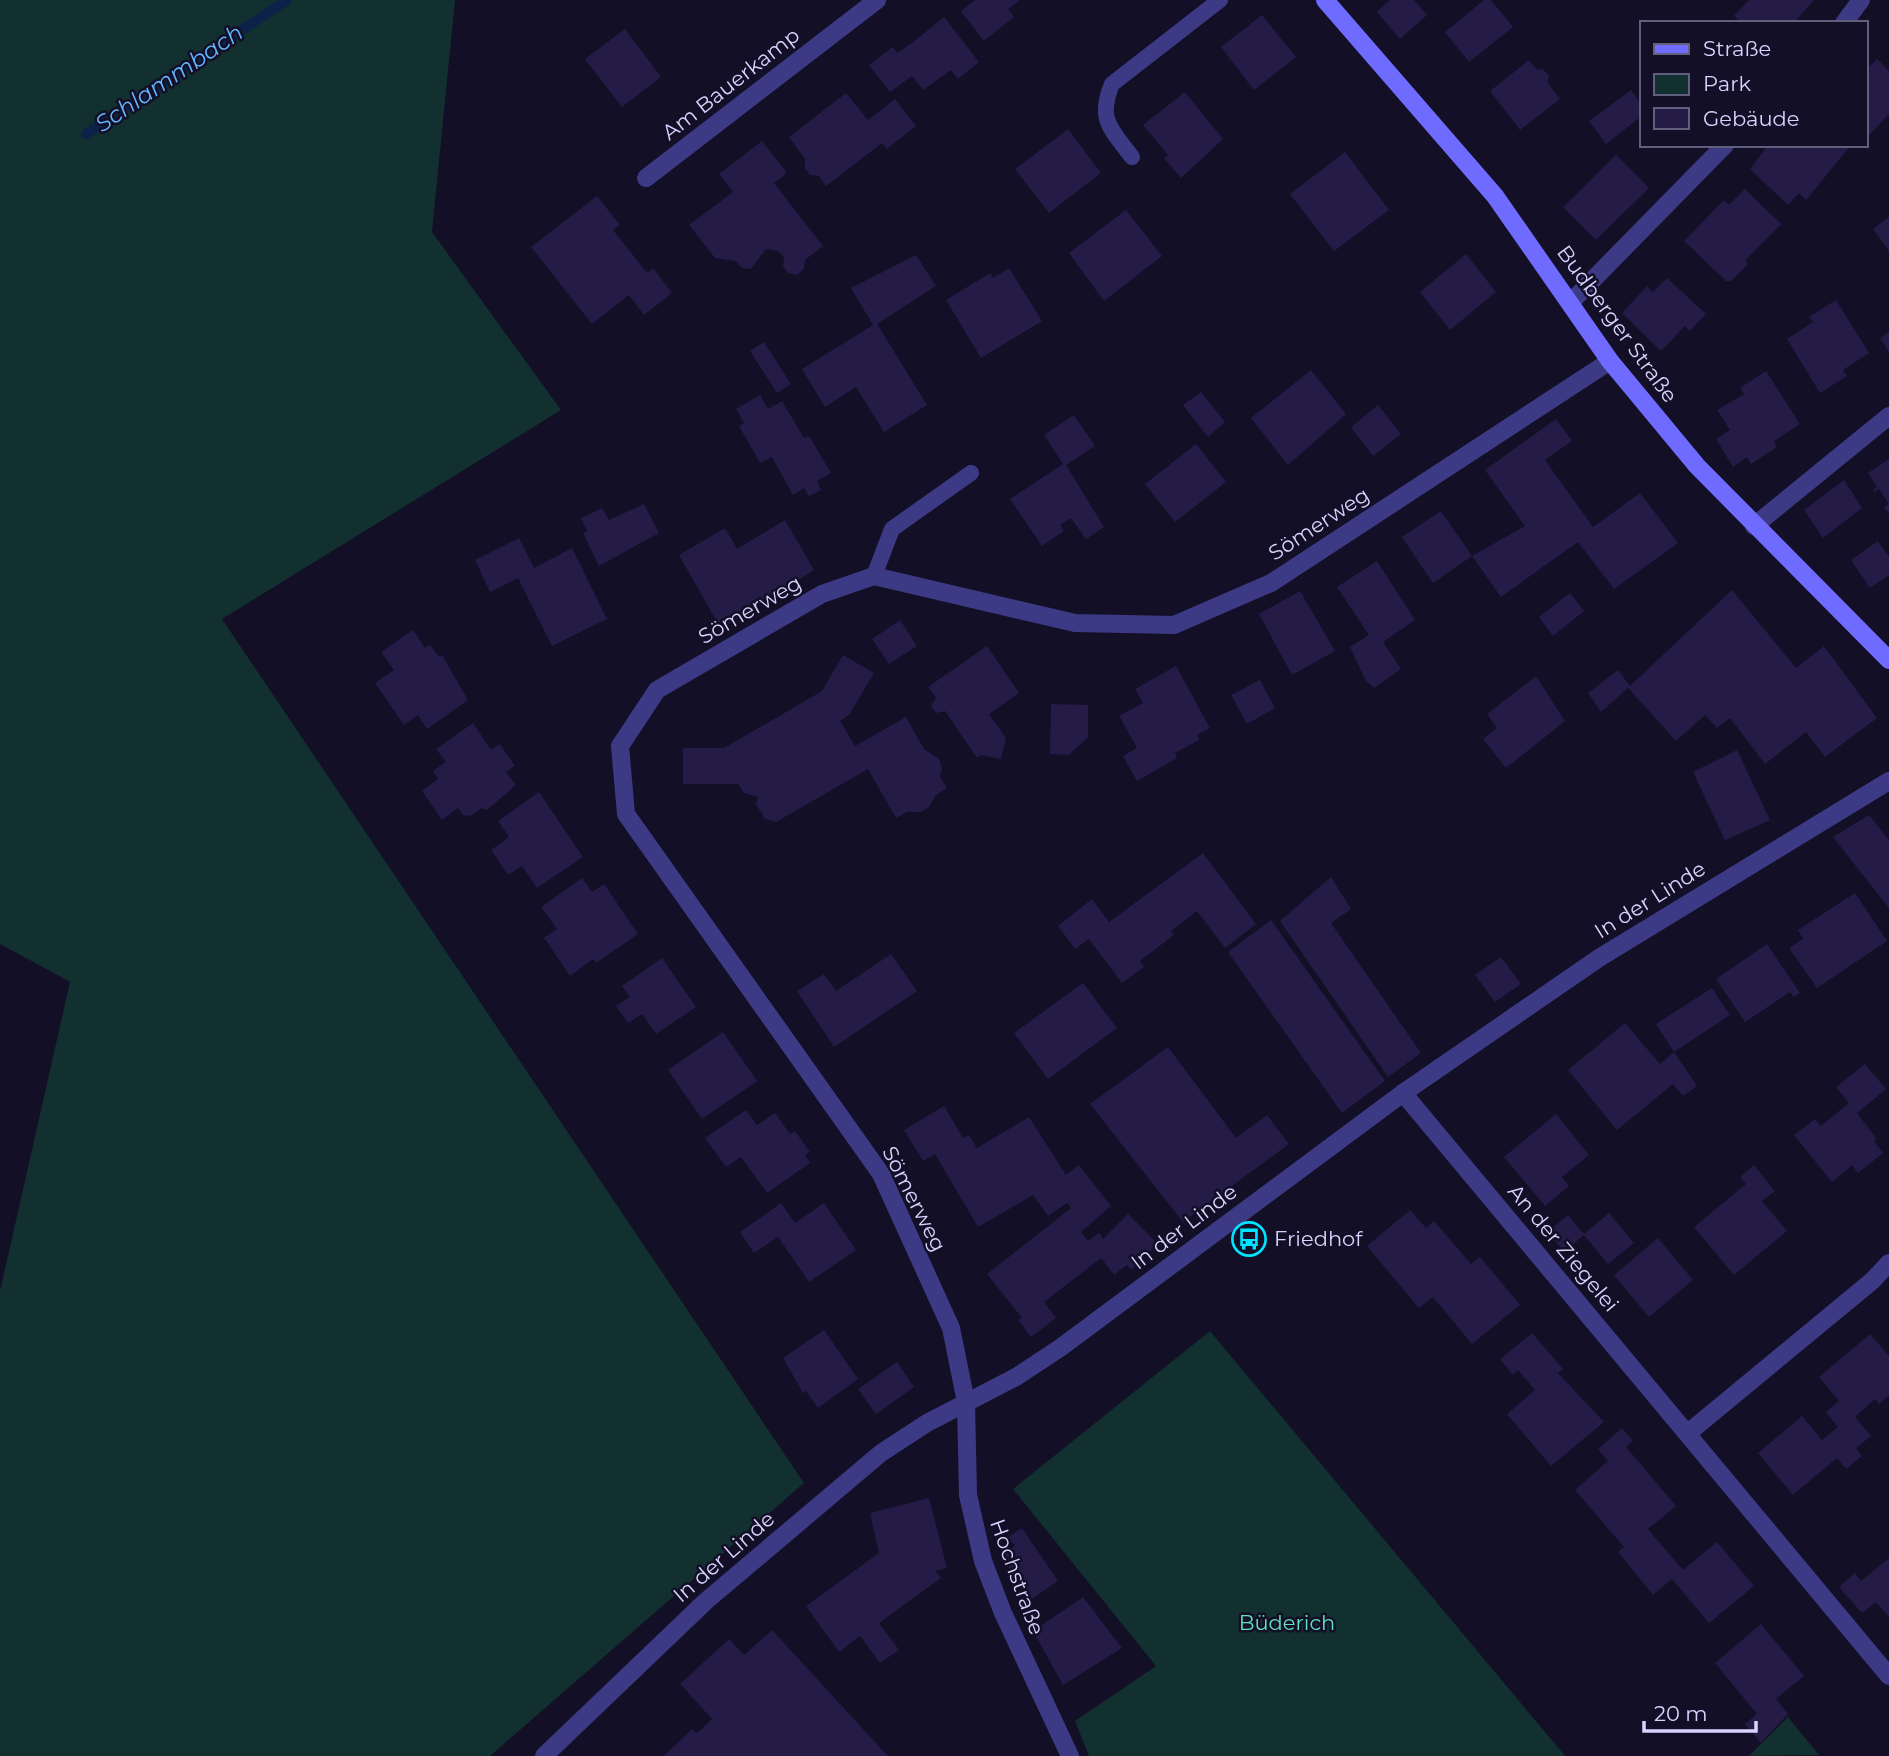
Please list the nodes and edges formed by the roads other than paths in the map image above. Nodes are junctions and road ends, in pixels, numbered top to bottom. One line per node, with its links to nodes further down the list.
1 (877, 0): 8 (street, Am Bauerkamp)
2 (1220, 0): 7 (lane)
3 (1325, 0): 9 (street, Budberger Straße)
4 (1861, 0): 5 (street)
5 (1845, 21)
6 (1724, 147): 9 (street)
7 (1132, 157)
8 (646, 178)
9 (1571, 302): 10 (street, Budberger Straße)
10 (1610, 361): 13 (street, Budberger Straße); 14 (street, Sömerweg)
11 (1889, 416): 13 (street)
12 (971, 473): 14 (lane)
13 (1754, 526): 15 (street, Budberger Straße)
14 (874, 576): 19 (street, Sömerweg)
15 (1889, 660)
16 (1889, 781): 17 (street, In der Linde)
17 (1403, 1093): 19 (street, In der Linde); 20 (street, An der Ziegelei)
18 (1889, 1263): 20 (street)
19 (966, 1402): 22 (street, In der Linde); 23 (street, Hochstraße)
20 (1688, 1433): 21 (street, An der Ziegelei)
21 (1889, 1676)
22 (544, 1756)
23 (1070, 1756)

